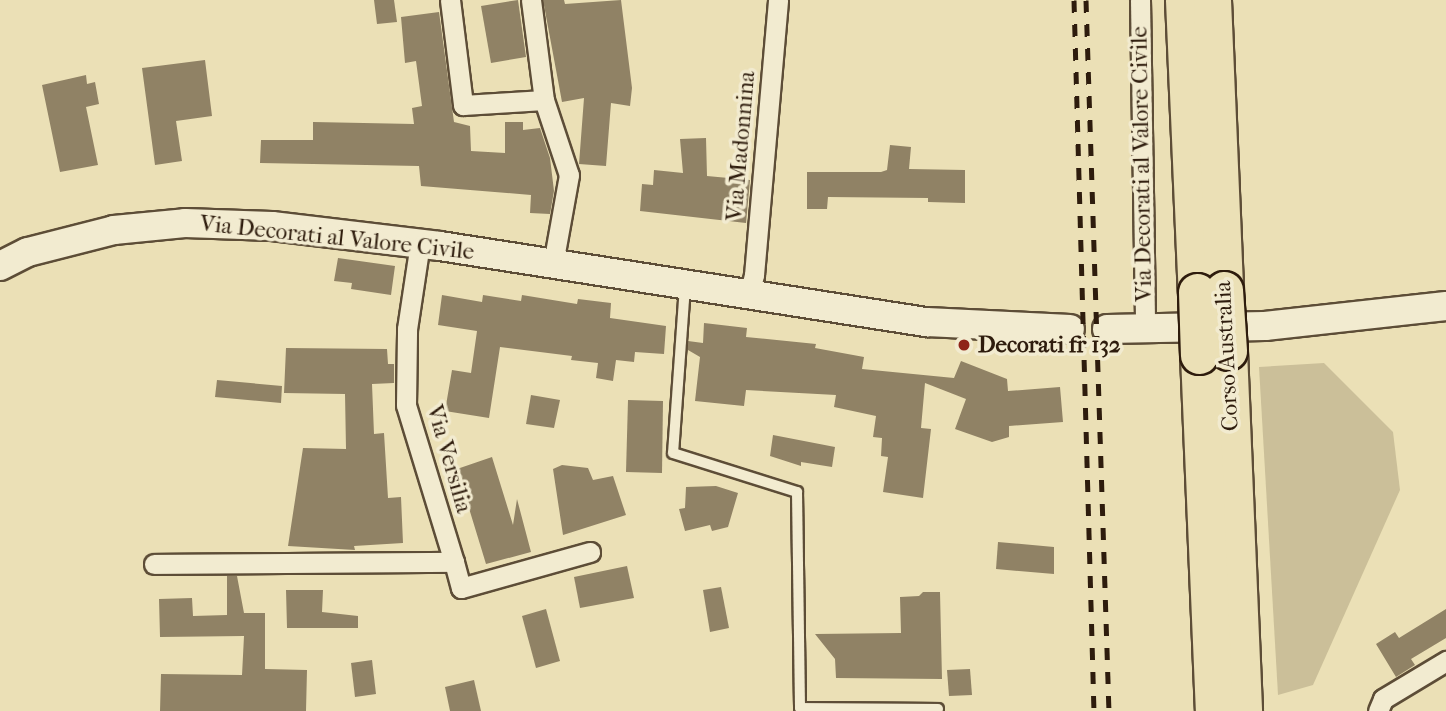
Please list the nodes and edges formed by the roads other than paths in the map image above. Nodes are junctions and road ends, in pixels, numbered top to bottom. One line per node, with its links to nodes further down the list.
1 (450, 0): 7 (street)
2 (531, 0): 7 (street)
3 (778, 0): 13 (street, Via Madonnina)
4 (1140, 0): 15 (street, Via Decorati al Valore Civile)
5 (1184, 0): 12 (highway, Corso Australia)
6 (1212, 0): 12 (highway, Corso Australia)
7 (544, 100): 9 (street)
8 (420, 243): 9 (street, Via Decorati al Valore Civile); 10 (street, Via Decorati al Valore Civile); 20 (street, Via Versilia)
9 (553, 264): 11 (street, Via Decorati al Valore Civile)
10 (0, 266)
11 (685, 285): 13 (street, Via Decorati al Valore Civile); 23 (lane)
12 (1211, 291): 18 (highway, Corso Australia, bridge)
13 (749, 295): 16 (street, Via Decorati al Valore Civile)
14 (1446, 306): 15 (street, Via Decorati al Valore Civile)
15 (1145, 328): 17 (street, Via Decorati al Valore Civile)
16 (1070, 329)
17 (1107, 329)
18 (1214, 353): 24 (highway, Corso Australia); 25 (highway, Corso Australia)
19 (590, 552): 20 (street, Via Versilia)
20 (453, 562): 21 (street)
21 (154, 564)
22 (1446, 662): 26 (street)
23 (938, 709)
24 (1214, 711)
25 (1242, 711)
26 (1378, 711)

